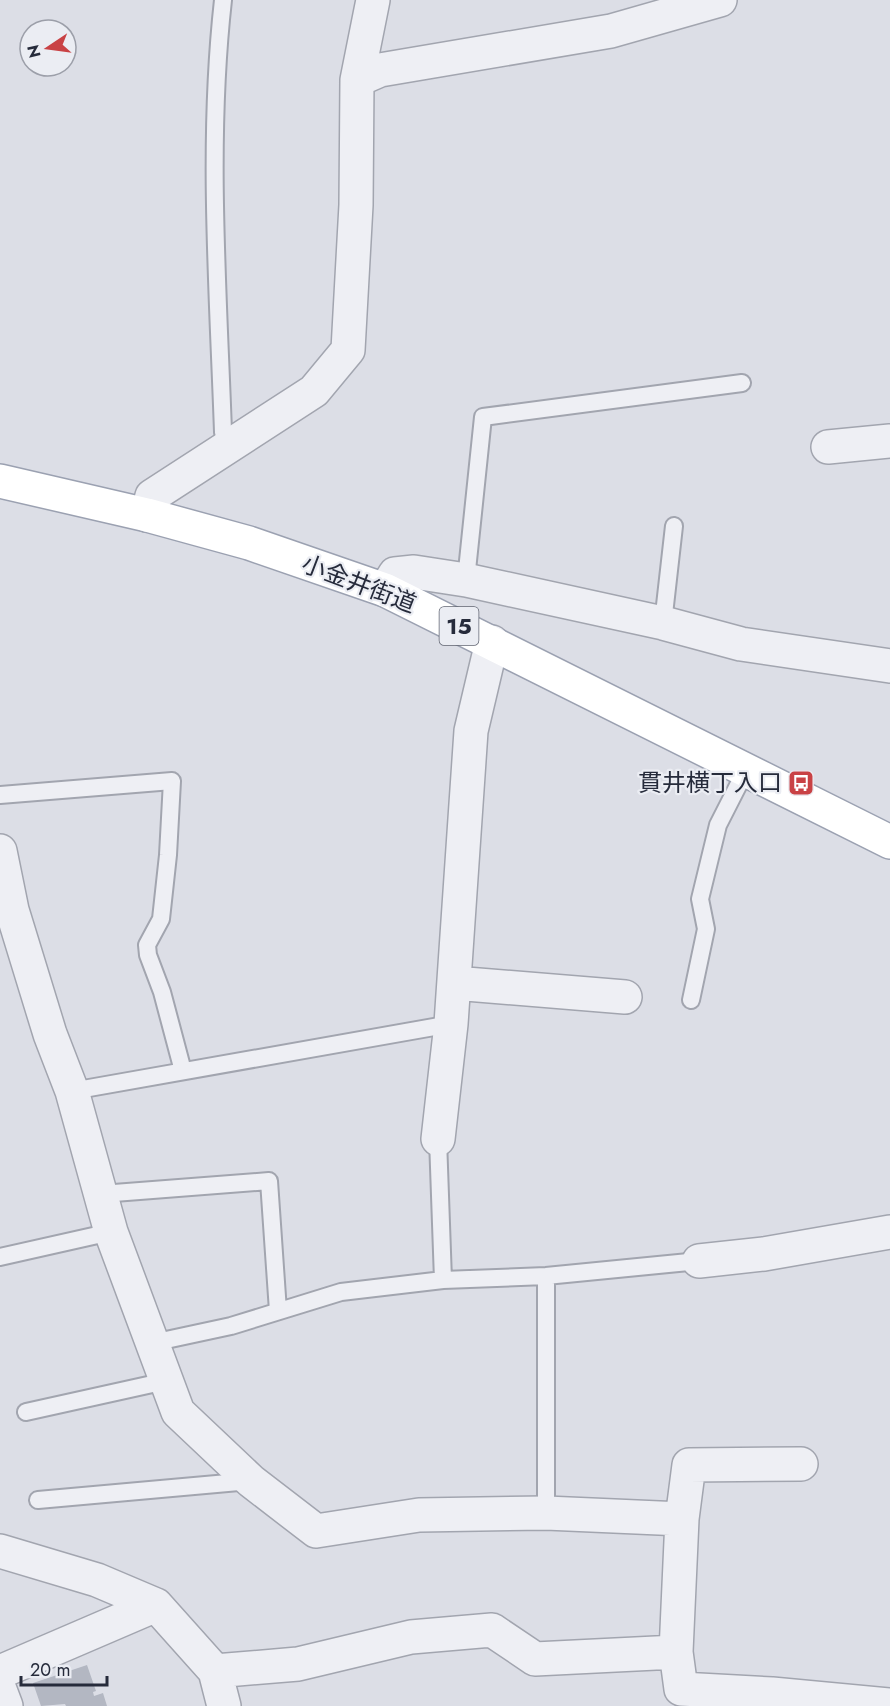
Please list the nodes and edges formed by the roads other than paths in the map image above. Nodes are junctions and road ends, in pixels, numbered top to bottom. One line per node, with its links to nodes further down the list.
1 (224, 0): 7 (lane)
2 (373, 0): 4 (street)
3 (720, 0): 4 (street)
4 (357, 80): 7 (street)
5 (742, 383): 12 (lane)
6 (890, 441): 8 (street)
7 (227, 447): 10 (street)
8 (828, 447)
9 (0, 481): 10 (main road, 小金井街道 / 15)
10 (147, 515): 13 (main road, 小金井街道 / 15)
11 (674, 526): 14 (lane)
12 (466, 580): 13 (street); 14 (street)
13 (385, 590): 15 (main road, 小金井街道 / 15)
14 (663, 623): 16 (street)
15 (492, 642): 17 (main road, 小金井街道 / 15); 21 (street)
16 (890, 666)
17 (746, 770): 19 (main road, 小金井街道 / 15); 23 (lane)
18 (0, 795): 25 (lane)
19 (890, 842)
20 (0, 851): 26 (street)
21 (454, 983): 22 (street); 24 (street)
22 (625, 997)
23 (692, 1000)
24 (451, 1024): 25 (lane); 27 (street)
25 (183, 1071): 26 (lane)
26 (72, 1091): 28 (street)
27 (438, 1139): 34 (lane)
28 (101, 1194): 29 (street); 35 (lane)
29 (111, 1232): 31 (lane); 36 (street)
30 (890, 1232): 32 (street)
31 (0, 1257)
32 (699, 1261): 33 (lane)
33 (546, 1276): 34 (lane); 42 (lane)
34 (443, 1280): 35 (lane)
35 (278, 1311): 36 (lane)
36 (152, 1343): 37 (street)
37 (166, 1381): 38 (lane); 40 (street)
38 (26, 1412)
39 (801, 1464): 43 (street)
40 (251, 1481): 41 (lane); 42 (street)
41 (38, 1500)
42 (546, 1514): 43 (street)
43 (682, 1519): 46 (street)
44 (0, 1551): 45 (street)
45 (156, 1605): 47 (street); 48 (street)
46 (676, 1652): 47 (street); 50 (street)
47 (215, 1671): 53 (street)
48 (0, 1672)
49 (0, 1690): 52 (street)
50 (681, 1697): 51 (street)
51 (890, 1705)
52 (6, 1706)
53 (224, 1706)

